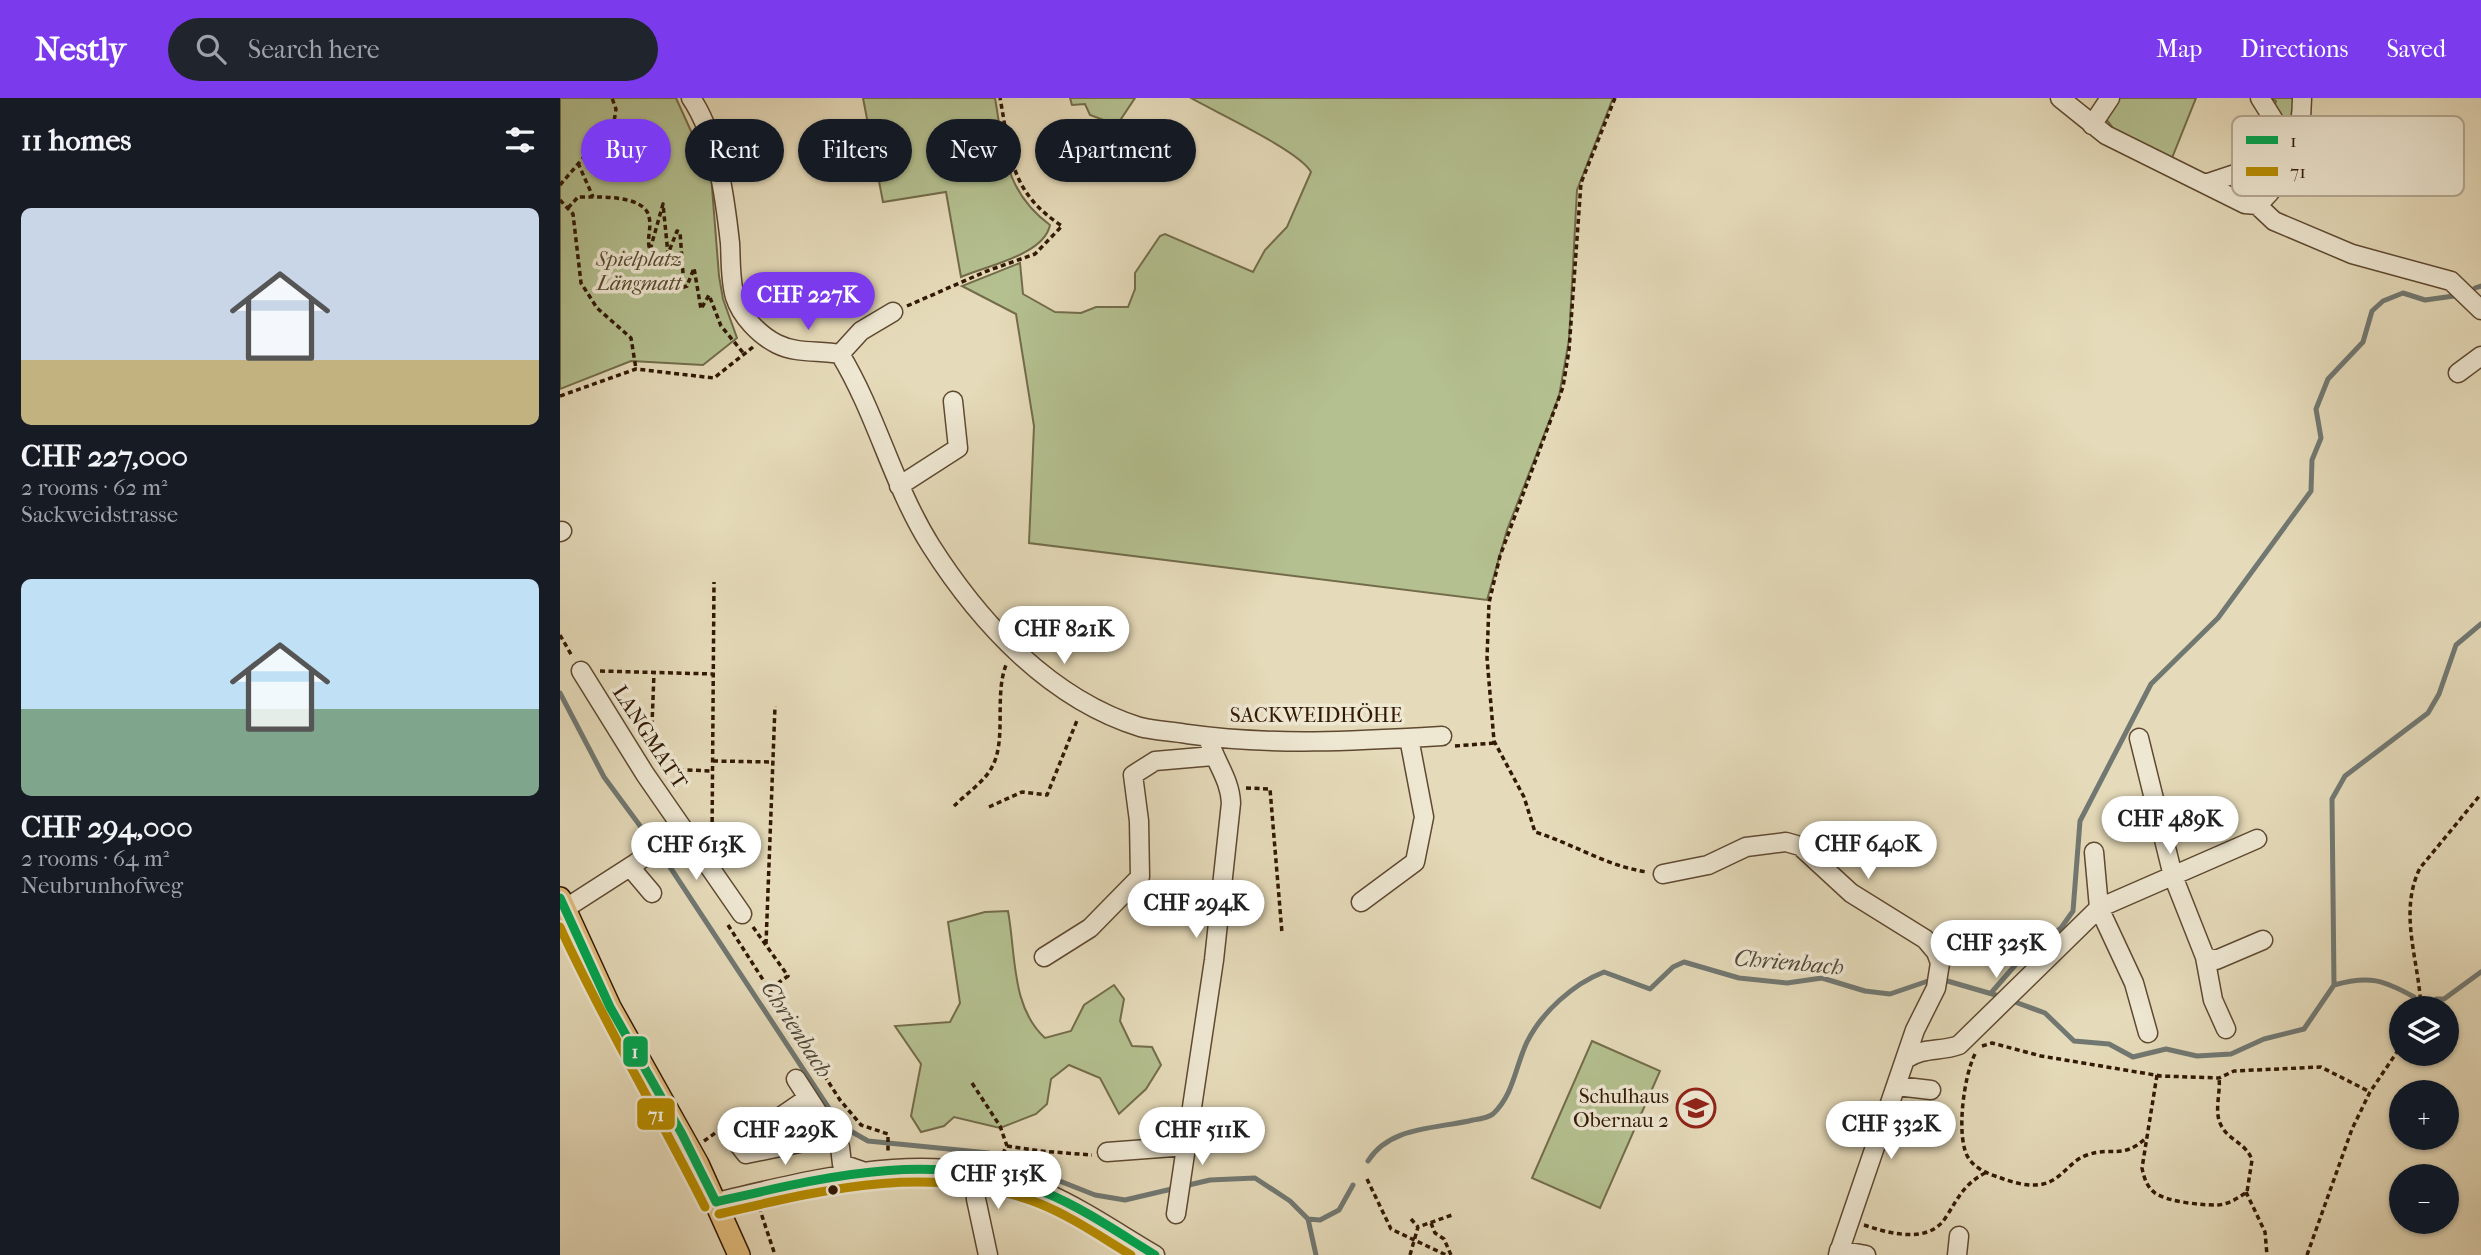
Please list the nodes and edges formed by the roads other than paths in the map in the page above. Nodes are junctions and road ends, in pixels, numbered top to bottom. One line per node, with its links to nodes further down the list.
1 (691, 98): 15 (street)
2 (2060, 98): 8 (street)
3 (2110, 98): 8 (street)
4 (2260, 98): 6 (street)
5 (2302, 98): 7 (street)
6 (2271, 116)
7 (2300, 116)
8 (2092, 125): 10 (street)
9 (2232, 175): 10 (street)
10 (2205, 184): 12 (street)
11 (2267, 196): 12 (street)
12 (2257, 205): 13 (street)
13 (2481, 310)
14 (893, 312): 15 (street)
15 (840, 354): 19 (street, SACKWEIDHÖHE)
16 (2481, 356): 17 (street)
17 (2458, 373)
18 (953, 401): 19 (street)
19 (899, 486): 22 (street, SACKWEIDHÖHE)
20 (580, 671): 26 (street, LANGMATT)
21 (1442, 736): 23 (street, SACKWEIDHÖHE)
22 (1208, 737): 23 (street, SACKWEIDHÖHE); 25 (street)
23 (1409, 738): 33 (street)
24 (2139, 738): 31 (street)
25 (1213, 756): 38 (street); 48 (street)
26 (682, 828): 29 (street); 36 (street, LANGMATT)
27 (2257, 838): 31 (street)
28 (2094, 852): 35 (street)
29 (633, 865): 32 (street); 34 (street)
30 (1663, 874): 42 (street)
31 (2173, 876): 35 (street); 39 (street)
32 (652, 892)
33 (1361, 902)
34 (563, 903): 52 (main road)
35 (2099, 908): 41 (street); 42 (street)
36 (734, 918)
37 (2263, 940): 39 (street)
38 (1044, 957)
39 (2205, 957): 40 (street)
40 (2226, 1029)
41 (2148, 1033)
42 (1906, 1059): 44 (street)
43 (796, 1079): 46 (street)
44 (1897, 1086): 45 (street); 55 (street)
45 (1931, 1090)
46 (808, 1098): 47 (street); 47 (street)
47 (833, 1136): 50 (street)
48 (1186, 1146): 49 (street); 53 (street)
49 (1107, 1152)
50 (862, 1171): 51 (street); 52 (street)
51 (974, 1171): 57 (street); 58 (street)
52 (716, 1202): 56 (main road)
53 (1176, 1214)
54 (1959, 1236): 60 (street)
55 (1839, 1253): 59 (street)
56 (739, 1255)
57 (988, 1255)
58 (1155, 1255)
59 (1866, 1255)
60 (1957, 1255)

